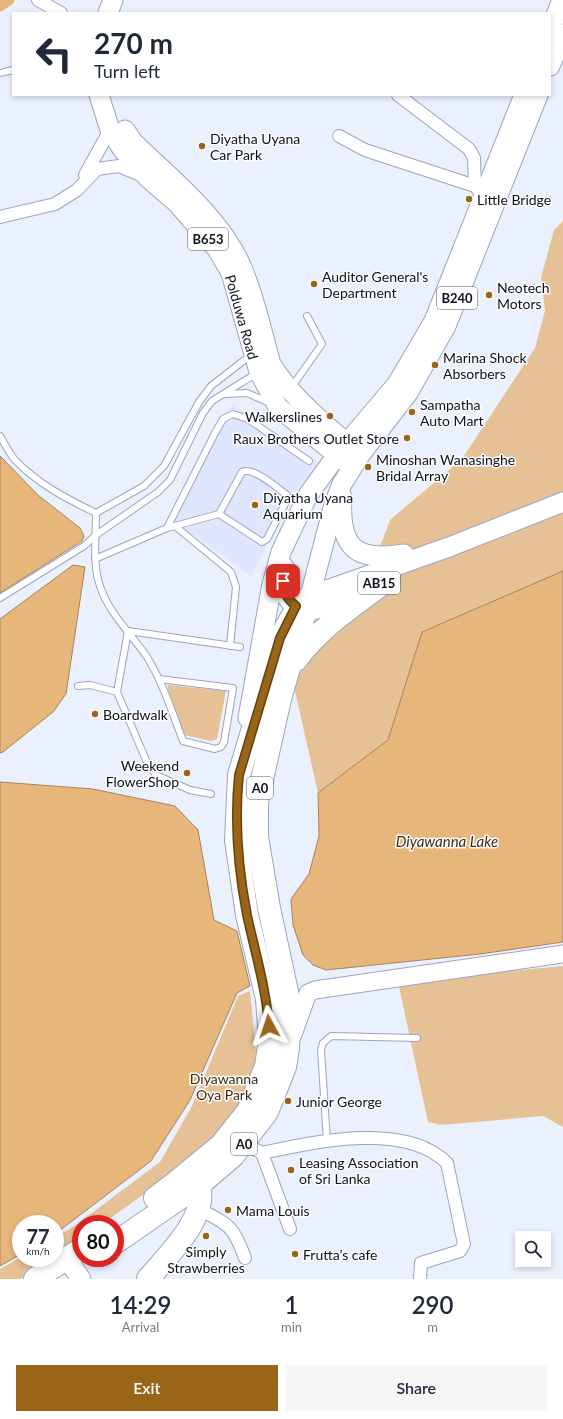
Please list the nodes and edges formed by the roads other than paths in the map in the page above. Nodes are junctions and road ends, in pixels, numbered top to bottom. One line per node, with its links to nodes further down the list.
1 (38, 0): 5 (street); 6 (street)
2 (98, 0): 7 (main road)
3 (113, 0): 8 (main road)
4 (562, 0): 9 (main road)
5 (47, 12)
6 (59, 12)
7 (95, 12)
8 (108, 12)
9 (551, 28)
10 (563, 34): 11 (main road)
11 (551, 64)
12 (12, 70): 13 (lane)
13 (0, 73)
14 (99, 96): 19 (main road, Polduwa Road / B653)
15 (111, 96): 21 (main road, Polduwa Road / B653)
16 (399, 96): 25 (street)
17 (524, 96): 25 (main road, B240)
18 (538, 96): 35 (main road, B240)
19 (110, 130): 21 (main road, Polduwa Road / B653); 24 (street)
20 (339, 136): 25 (street)
21 (128, 146): 22 (street); 23 (main road, Polduwa Road / B653); 26 (main road, Polduwa Road / B653)
22 (98, 169): 23 (street); 24 (street)
23 (148, 178): 26 (main road, Polduwa Road / B653)
24 (77, 190): 27 (street)
25 (479, 190): 35 (main road, B240)
26 (182, 198): 29 (main road, Polduwa Road / B653)
27 (0, 217)
28 (307, 316): 31 (lane)
29 (260, 349): 30 (main road, Polduwa Road / B653); 39 (lane)
30 (265, 368): 31 (main road, Polduwa Road / B653); 32 (lane); 33 (main road, Polduwa Road / B653)
31 (289, 390): 35 (main road, Polduwa Road / B653)
32 (225, 394): 33 (lane); 44 (lane)
33 (278, 407): 35 (main road, Polduwa Road / B653)
34 (0, 436): 39 (lane)
35 (349, 456): 37 (main road, B240); 41 (main road, B240)
36 (308, 461): 43 (lane)
37 (342, 484): 45 (main road); 49 (main road, B240)
38 (563, 502): 45 (main road, AB15)
39 (96, 513): 44 (lane)
40 (219, 514): 40 (lane); 42 (lane)
41 (298, 515): 49 (main road); 57 (main road)
42 (175, 526): 43 (lane); 51 (lane)
43 (168, 528): 46 (lane)
44 (96, 535): 46 (lane); 48 (lane)
45 (449, 547): 47 (main road, AB15); 49 (main road, AB15)
46 (95, 559): 50 (lane)
47 (389, 579): 49 (main road, AB15); 53 (highway)
48 (0, 598)
49 (304, 604): 53 (highway, A0); 57 (highway, A0)
50 (128, 631): 51 (lane); 54 (lane); 56 (lane)
51 (230, 646): 52 (lane)
52 (240, 647)
53 (290, 669): 61 (highway, A0)
54 (159, 679): 54 (lane)
55 (78, 686): 56 (lane)
56 (117, 692): 58 (lane)
57 (239, 775): 66 (highway, A0)
58 (211, 794)
59 (563, 954): 61 (street)
60 (417, 1038): 62 (lane)
61 (288, 1048): 63 (highway, A0)
62 (327, 1141): 63 (street); 73 (street)
63 (253, 1148): 64 (highway, A0); 67 (street)
64 (199, 1185): 65 (highway); 68 (highway, A0)
65 (199, 1209): 69 (street); 72 (highway)
66 (124, 1220)
67 (290, 1229)
68 (124, 1237)
69 (245, 1258)
70 (73, 1267): 71 (highway)
71 (35, 1279)
72 (148, 1279)
73 (420, 1279)

